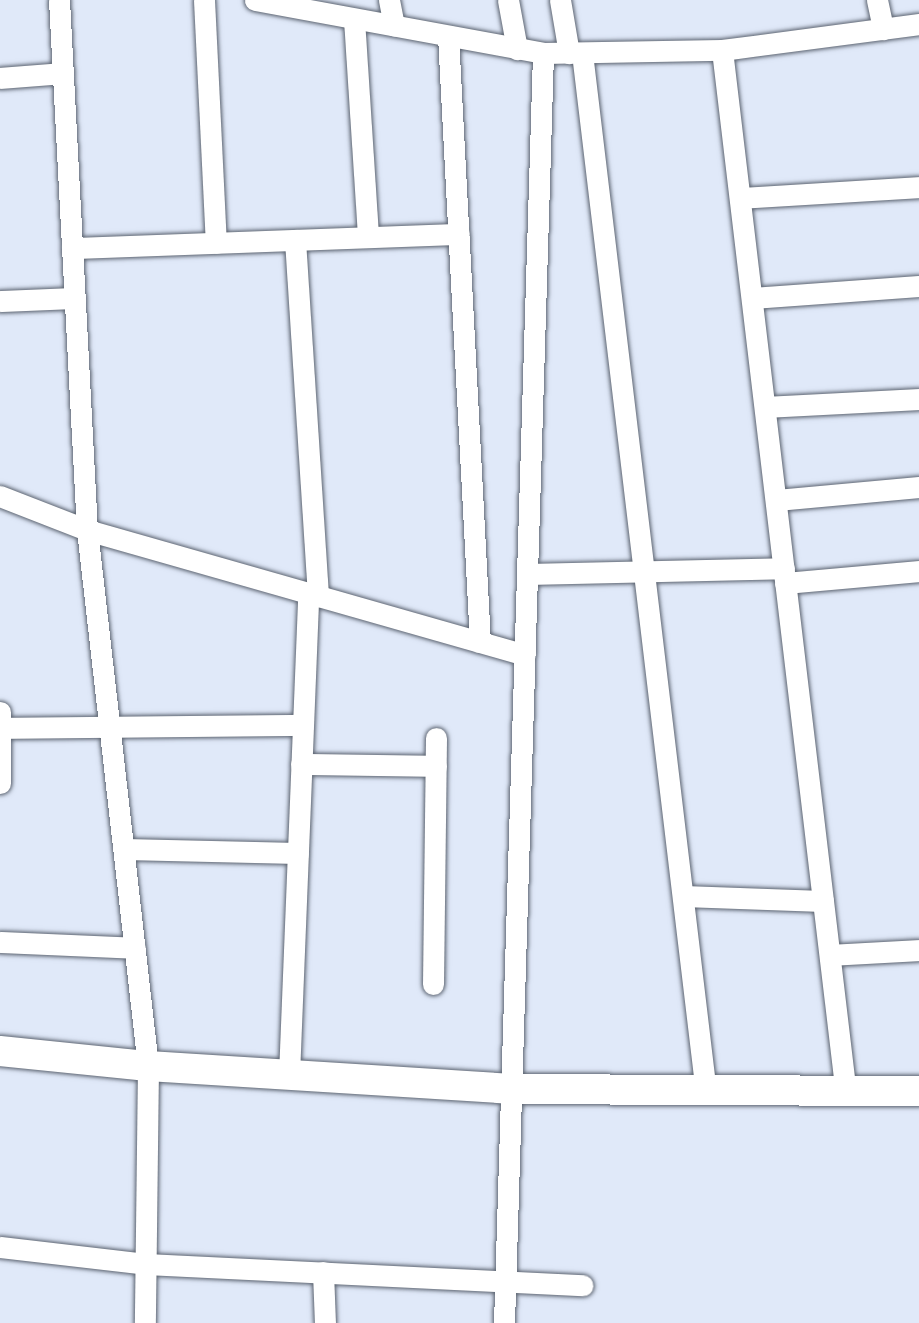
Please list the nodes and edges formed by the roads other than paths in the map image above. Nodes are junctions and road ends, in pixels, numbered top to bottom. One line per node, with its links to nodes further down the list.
1 (60, 0): 17 (street)
2 (204, 0): 24 (street)
3 (255, 0): 8 (street)
4 (389, 0): 10 (street)
5 (508, 0): 13 (street)
6 (560, 0): 15 (street)
7 (877, 0): 11 (street)
8 (354, 19): 10 (street); 22 (street)
9 (919, 24): 11 (street)
10 (394, 26): 12 (street)
11 (883, 29): 14 (street)
12 (449, 36): 13 (street); 21 (street)
13 (517, 49): 16 (street)
14 (722, 50): 15 (street); 20 (street)
15 (576, 53): 16 (street); 37 (street)
16 (543, 54): 38 (street)
17 (63, 73): 18 (street); 25 (street)
18 (0, 78)
19 (919, 187): 20 (street)
20 (740, 198): 28 (street)
21 (459, 234): 22 (street); 41 (street)
22 (368, 237): 23 (street)
23 (295, 240): 24 (street); 40 (street)
24 (216, 243): 25 (street)
25 (72, 248): 27 (street)
26 (919, 286): 28 (street)
27 (75, 298): 29 (street); 35 (street)
28 (752, 298): 31 (street)
29 (0, 301)
30 (919, 399): 31 (street)
31 (765, 407): 34 (street)
32 (919, 487): 34 (street)
33 (0, 496): 35 (street)
34 (776, 500): 39 (street)
35 (87, 530): 40 (street); 45 (street)
36 (919, 570): 39 (street)
37 (644, 571): 38 (street); 39 (street); 53 (street)
38 (527, 574): 42 (street)
39 (785, 575): 54 (street)
40 (313, 594): 41 (street); 44 (street)
41 (480, 642): 42 (street)
42 (525, 655): 63 (street)
43 (0, 712): 46 (street)
44 (303, 725): 45 (street); 48 (street)
45 (109, 727): 46 (street); 51 (street)
46 (0, 728): 50 (street)
47 (436, 737): 49 (street)
48 (301, 764): 49 (street); 52 (street)
49 (436, 766): 59 (street)
50 (0, 783)
51 (124, 849): 52 (street); 56 (street)
52 (298, 853): 62 (street)
53 (683, 897): 54 (street); 65 (street)
54 (824, 901): 58 (street)
55 (0, 942): 56 (street)
56 (135, 948): 61 (street)
57 (919, 950): 58 (street)
58 (830, 955): 66 (street)
59 (433, 984)
60 (0, 1051): 61 (street)
61 (148, 1066): 62 (street); 68 (street)
62 (289, 1075): 63 (street)
63 (512, 1089): 65 (street); 70 (street)
64 (919, 1091): 66 (street)
65 (706, 1093): 66 (street)
66 (846, 1094)
67 (0, 1247): 68 (street)
68 (146, 1264): 69 (street); 72 (street)
69 (323, 1272): 70 (street); 73 (street)
70 (505, 1281): 71 (street); 74 (street)
71 (583, 1285)
72 (145, 1323)
73 (325, 1323)
74 (504, 1323)

